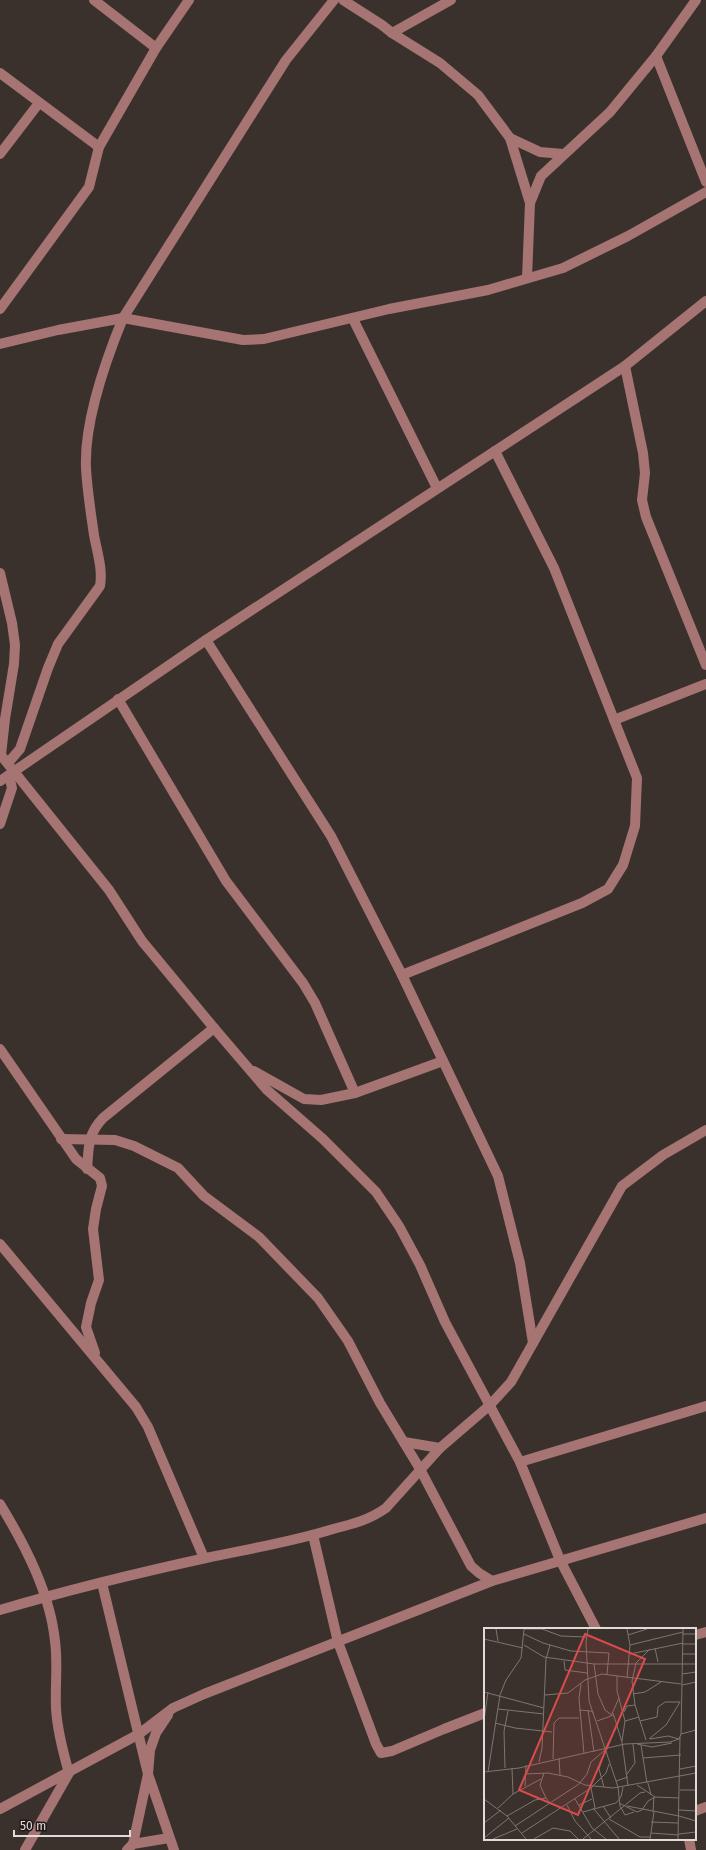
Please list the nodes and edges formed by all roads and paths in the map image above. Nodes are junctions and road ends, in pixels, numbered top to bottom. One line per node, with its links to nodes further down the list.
1 (94, 0): 8 (street)
2 (189, 0): 8 (street)
3 (334, 0): 22 (street)
4 (343, 0): 7 (street)
5 (451, 0): 7 (street)
6 (696, 0): 9 (street)
7 (392, 33): 12 (street)
8 (156, 48): 13 (street)
9 (656, 56): 15 (street); 16 (street)
10 (0, 73): 11 (street)
11 (39, 103): 13 (street); 14 (street)
12 (510, 138): 15 (street); 18 (street)
13 (99, 147): 21 (street)
14 (0, 154)
15 (563, 154): 18 (street)
16 (706, 182)
17 (706, 192): 19 (street)
18 (530, 203): 19 (street)
19 (527, 278): 23 (street)
20 (706, 301): 25 (street)
21 (0, 309)
22 (123, 318): 23 (street); 24 (street); 34 (street)
23 (353, 319): 27 (street)
24 (0, 344)
25 (625, 366): 26 (street); 30 (street)
26 (495, 451): 27 (street); 33 (street)
27 (437, 488): 29 (street)
28 (0, 573): 34 (street)
29 (206, 640): 32 (street); 37 (street)
30 (706, 665)
31 (706, 684): 33 (street)
32 (118, 699): 34 (street); 42 (street)
33 (614, 720): 37 (street)
34 (7, 763): 35 (street); 36 (street); 38 (street)
35 (0, 781)
36 (0, 824)
37 (402, 975): 40 (street)
38 (214, 1028): 41 (street); 45 (street)
39 (0, 1049): 44 (street)
40 (443, 1061): 42 (street); 48 (street)
41 (247, 1067): 42 (street); 50 (street)
42 (355, 1093)
43 (706, 1130): 48 (street)
44 (61, 1139): 45 (street); 46 (street)
45 (90, 1140): 46 (street); 52 (street)
46 (87, 1169): 49 (street)
47 (0, 1244): 49 (street)
48 (534, 1343): 50 (street)
49 (97, 1358): 59 (street)
50 (490, 1405): 53 (street); 54 (street)
51 (706, 1406): 54 (street)
52 (404, 1442): 53 (street); 55 (street)
53 (440, 1448): 55 (street)
54 (520, 1462): 60 (street)
55 (420, 1469): 58 (street); 61 (street)
56 (0, 1504): 63 (street)
57 (706, 1518): 60 (street)
58 (313, 1535): 59 (street); 68 (street)
59 (204, 1558): 62 (street)
60 (560, 1560): 61 (street); 65 (street)
61 (492, 1580): 68 (street)
62 (102, 1583): 63 (street); 71 (street)
63 (44, 1597): 64 (street); 72 (street)
64 (0, 1610)
65 (595, 1628)
66 (706, 1632): 67 (street)
67 (696, 1635)
68 (338, 1642): 69 (street); 70 (street)
69 (173, 1708): 71 (street); 73 (street)
70 (484, 1713)
71 (139, 1734): 72 (street); 73 (street)
72 (69, 1773): 75 (street); 80 (street)
73 (148, 1774): 77 (street); 79 (street)
74 (706, 1807): 76 (street)
75 (0, 1809)
76 (696, 1811)
77 (169, 1838): 79 (street); 81 (street)
78 (689, 1840): 82 (street)
79 (130, 1847)
80 (25, 1850)
81 (174, 1850)
82 (691, 1850)

